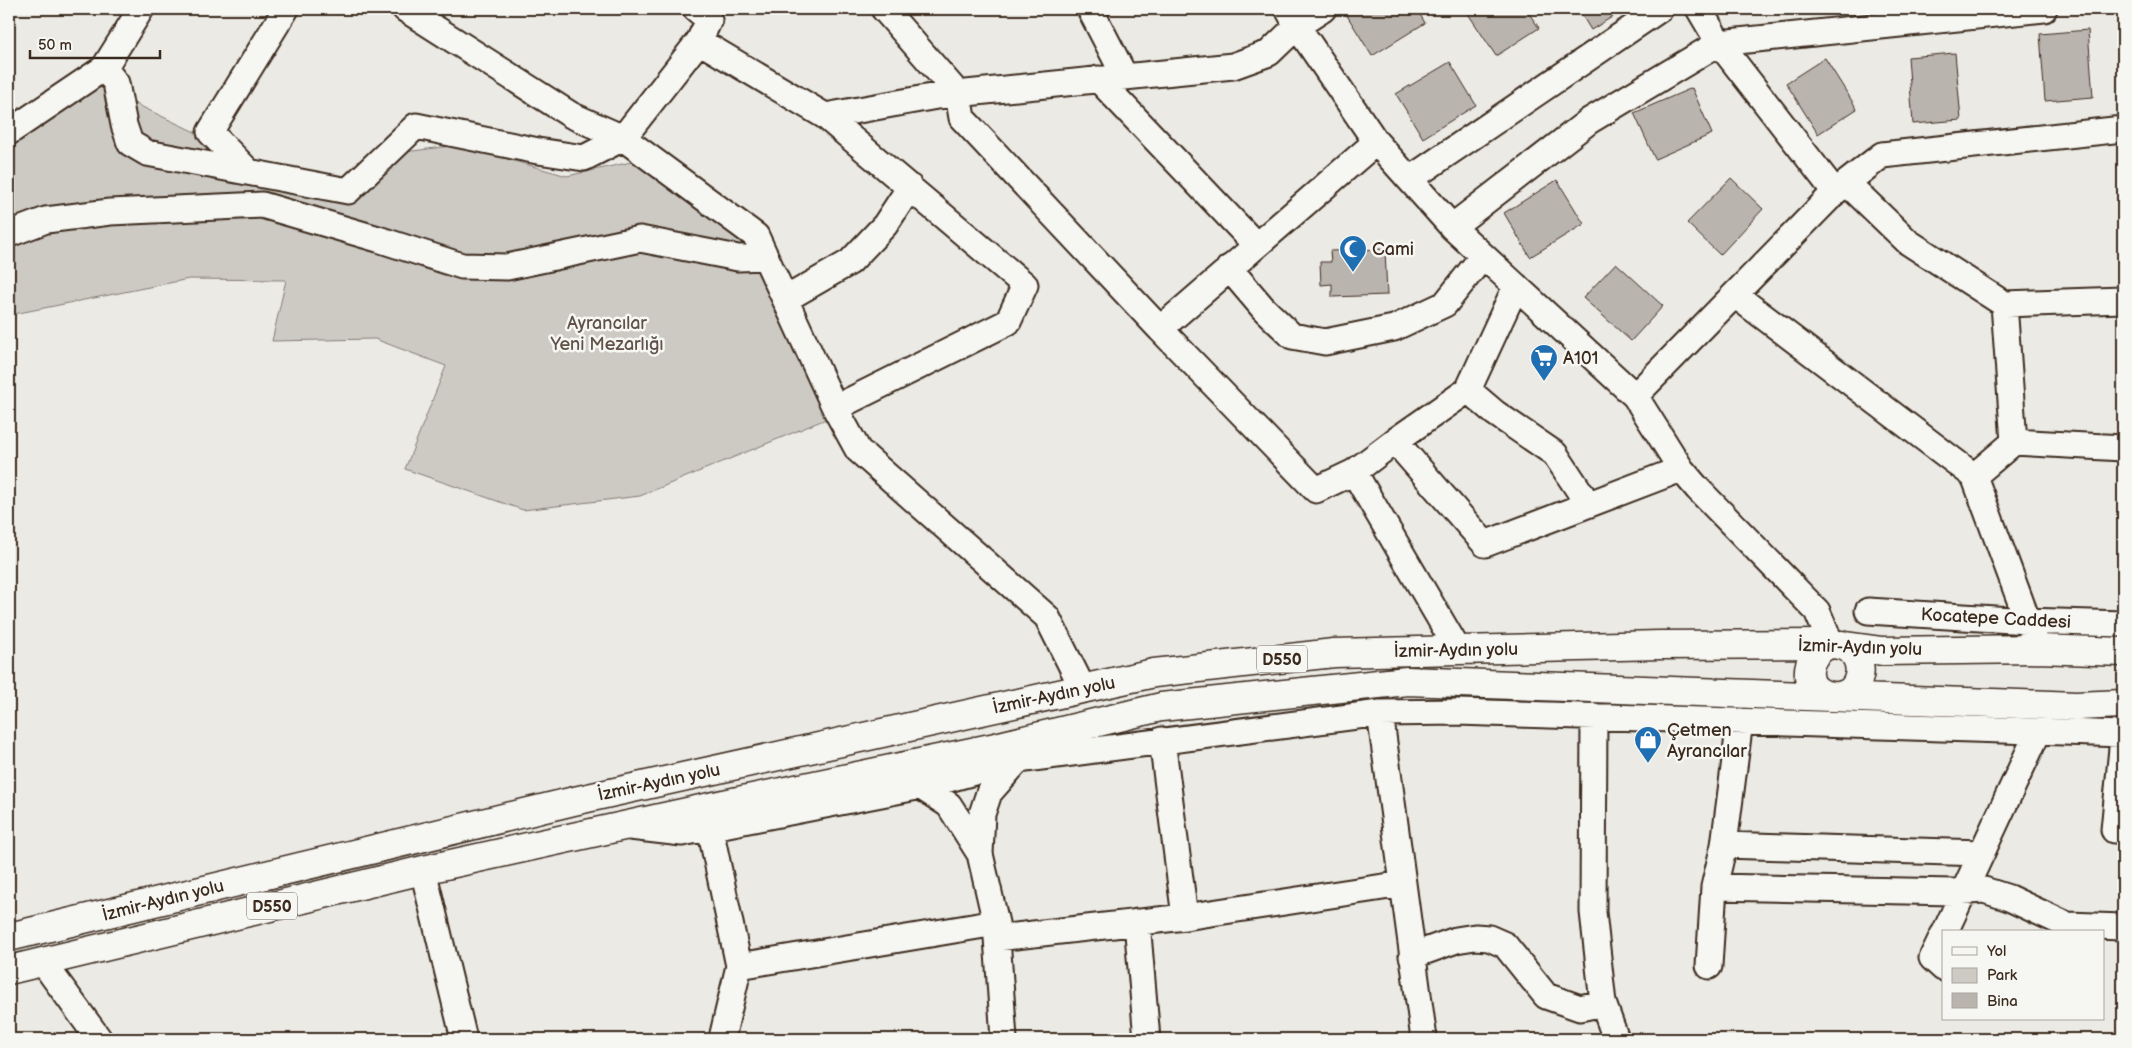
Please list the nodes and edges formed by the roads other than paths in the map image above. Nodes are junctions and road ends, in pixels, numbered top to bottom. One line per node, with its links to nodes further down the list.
1 (141, 9): 13 (street)
2 (286, 9): 22 (street)
3 (884, 9): 16 (street)
4 (1090, 9): 14 (street)
5 (1323, 9): 10 (street)
6 (1660, 9): 23 (street)
7 (1699, 9): 12 (street)
8 (2044, 9): 12 (street)
9 (418, 12): 20 (street)
10 (1292, 18): 14 (street); 21 (street)
11 (706, 20): 17 (street); 20 (street)
12 (1719, 43): 25 (street); 26 (street)
13 (104, 68): 19 (street); 22 (street)
14 (1125, 77): 15 (street)
15 (1098, 79): 16 (street); 28 (street)
16 (958, 94): 17 (street); 37 (street)
17 (825, 116): 24 (street)
18 (2123, 129): 25 (street)
19 (9, 132)
20 (623, 138): 22 (street); 30 (street)
21 (1376, 142): 23 (street); 28 (street)
22 (248, 171)
23 (1410, 180): 26 (street)
24 (910, 187): 34 (street); 40 (street)
25 (1841, 188): 33 (street); 36 (street)
26 (1452, 227): 29 (street)
27 (9, 234): 30 (street)
28 (1256, 245): 31 (street)
29 (1483, 256): 31 (street); 32 (street)
30 (765, 257): 34 (street)
31 (1229, 268): 37 (street)
32 (1516, 286): 38 (street); 39 (street)
33 (1735, 295): 39 (street); 46 (street)
34 (786, 299): 40 (street)
35 (2123, 300): 36 (street)
36 (2004, 304): 42 (street)
37 (1160, 329): 45 (street)
38 (1468, 390): 41 (street); 47 (street)
39 (1635, 396): 44 (street)
40 (836, 408): 55 (street)
41 (1395, 441): 45 (street); 47 (street)
42 (2014, 442): 43 (street); 46 (street)
43 (2123, 448)
44 (1681, 469): 47 (street); 51 (street)
45 (1354, 472): 53 (street)
46 (1974, 476): 49 (street)
47 (1588, 504)
48 (1868, 611): 49 (street, Kocatepe Caddesi)
49 (2027, 621): 50 (street, Kocatepe Caddesi); 52 (street)
50 (2123, 624)
51 (1837, 644): 52 (highway, İzmir-Aydın yolu / D550); 53 (highway, İzmir-Aydın yolu / D550); 56 (highway); 56 (highway)
52 (2038, 649): 54 (highway, İzmir-Aydın yolu / D550)
53 (1458, 650): 55 (highway, İzmir-Aydın yolu / D550)
54 (2123, 652)
55 (1083, 689): 85 (highway, İzmir-Aydın yolu / D550)
56 (1833, 696): 57 (highway, İzmir-Aydın yolu / D550); 62 (highway, İzmir-Aydın yolu / D550)
57 (2123, 704)
58 (1380, 713): 59 (street); 65 (street); 76 (street)
59 (1594, 716): 60 (street); 93 (street)
60 (1740, 721): 61 (street); 72 (street)
61 (2038, 732): 63 (street); 73 (street)
62 (1050, 734): 66 (highway, İzmir-Aydın yolu / D550); 67 (highway)
63 (2123, 734)
64 (2123, 738): 71 (street)
65 (1162, 740): 67 (street); 79 (street)
66 (991, 748): 67 (highway); 69 (highway, İzmir-Aydın yolu / D550)
67 (1018, 760): 68 (street); 74 (street)
68 (920, 786): 70 (street); 74 (street)
69 (622, 826): 70 (street); 75 (highway, İzmir-Aydın yolu / D550)
70 (710, 828): 89 (street)
71 (2123, 830)
72 (1724, 845): 73 (street); 77 (street)
73 (1982, 853): 78 (street)
74 (980, 854): 83 (street)
75 (423, 870): 88 (highway, İzmir-Aydın yolu / D550); 95 (street)
76 (1403, 884): 79 (street); 87 (street)
77 (1714, 887): 78 (street); 90 (street)
78 (1965, 891): 81 (street); 84 (street)
79 (1185, 916): 80 (street)
80 (1137, 922): 83 (street); 98 (street)
81 (2064, 928): 82 (street)
82 (2123, 928)
83 (997, 930): 89 (street); 97 (street)
84 (1946, 930)
85 (9, 937)
86 (1942, 937): 91 (street)
87 (1412, 956): 93 (street); 99 (street)
88 (42, 961): 92 (highway, İzmir-Aydın yolu / D550); 94 (street)
89 (739, 966): 96 (street)
90 (1709, 966)
91 (1942, 967)
92 (9, 970)
93 (1603, 1003): 100 (street)
94 (99, 1039)
95 (464, 1039)
96 (721, 1039)
97 (1004, 1039)
98 (1147, 1039)
99 (1418, 1039)
100 (1616, 1039)

